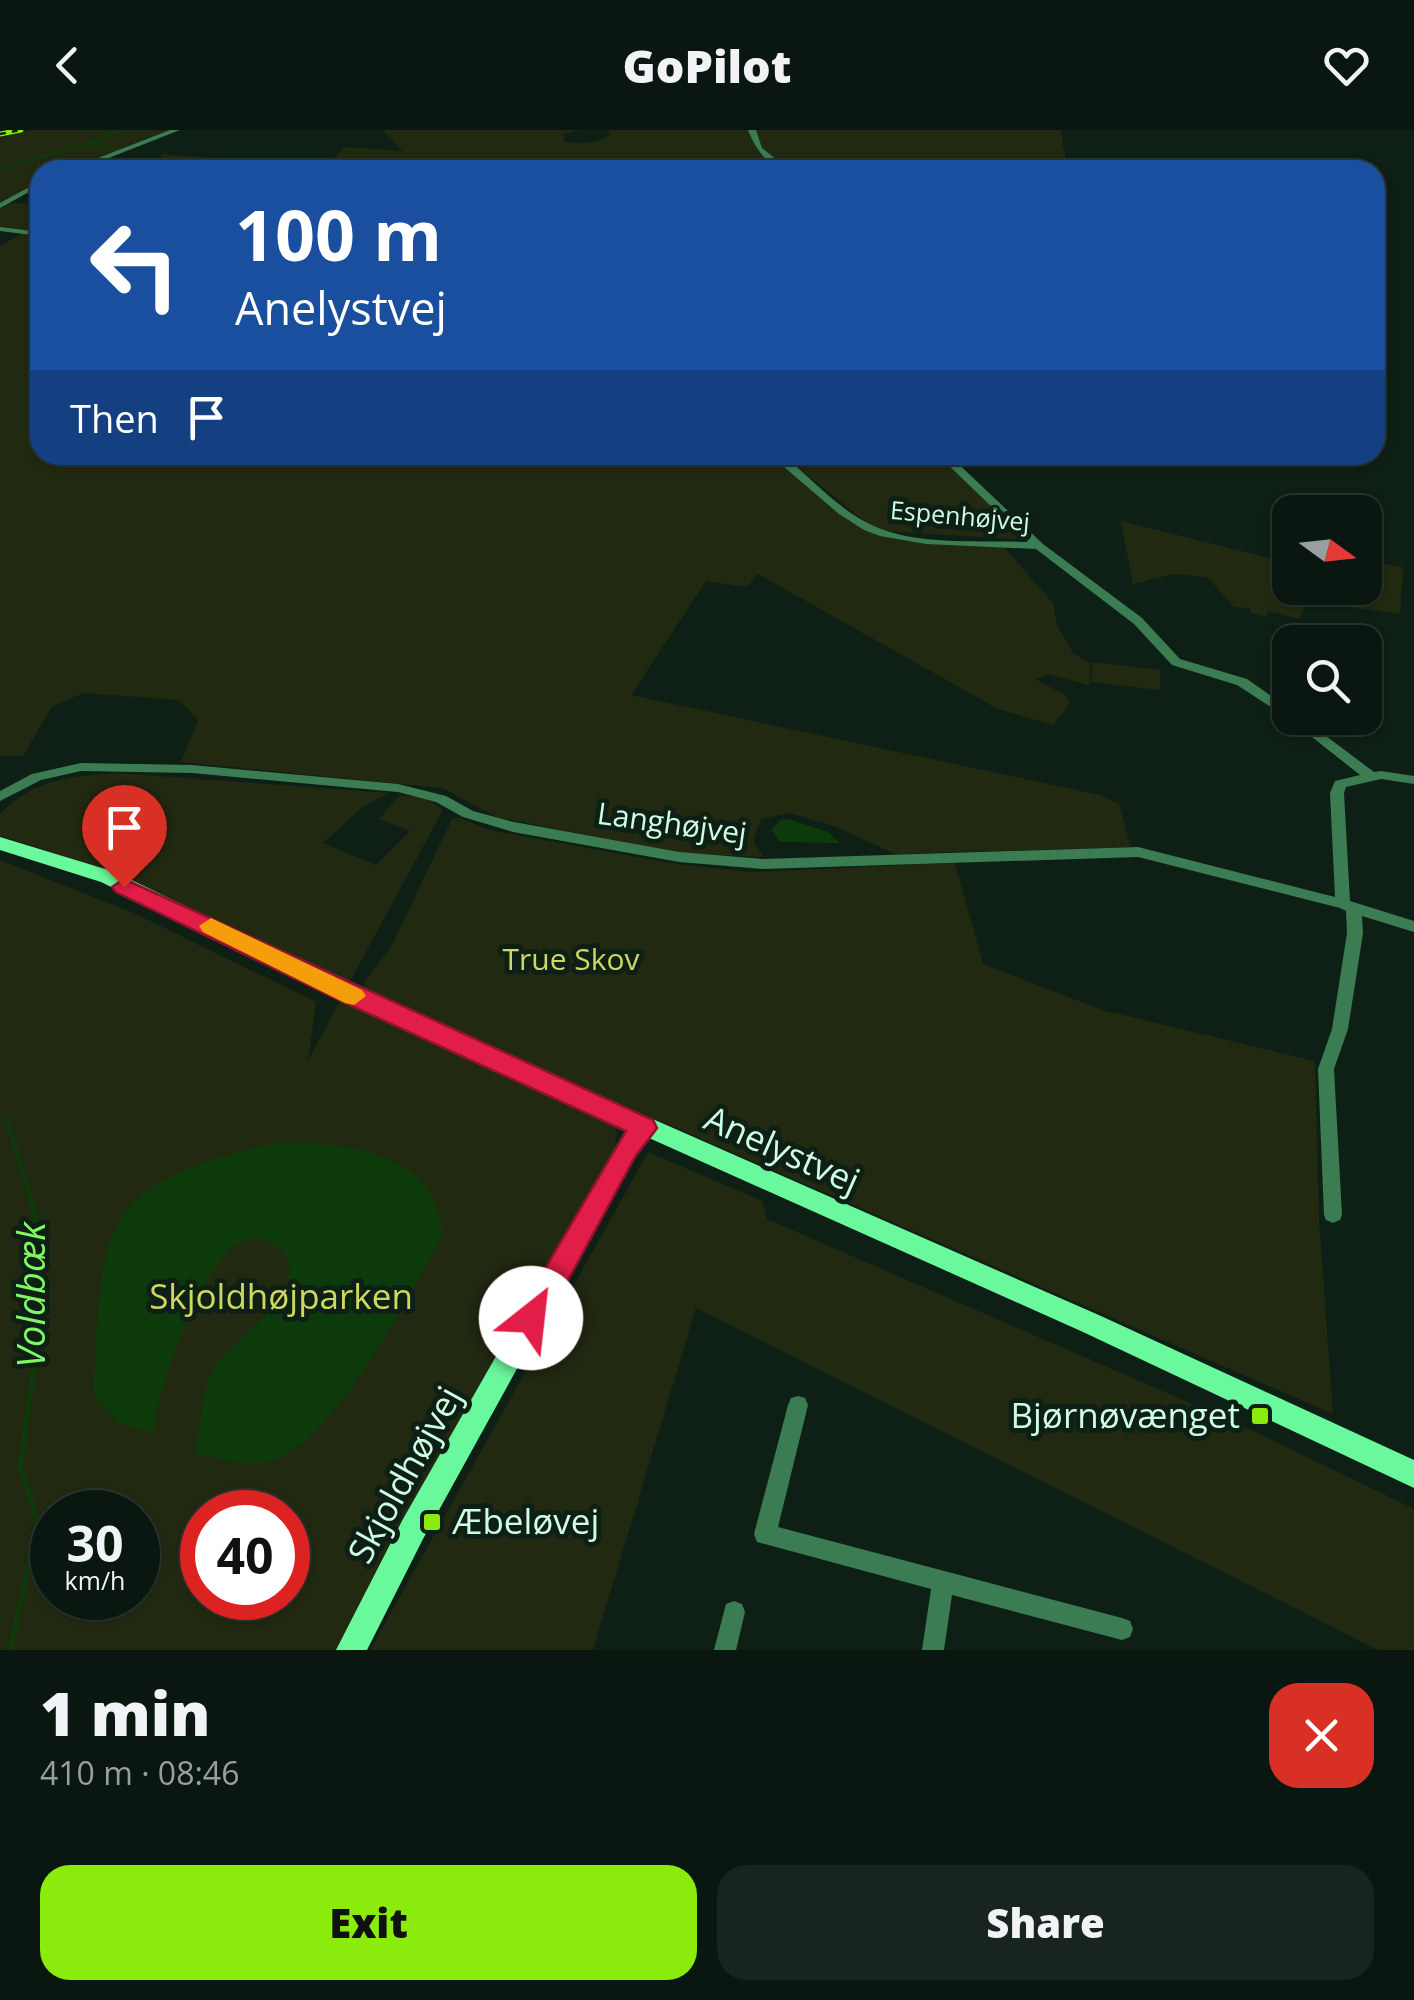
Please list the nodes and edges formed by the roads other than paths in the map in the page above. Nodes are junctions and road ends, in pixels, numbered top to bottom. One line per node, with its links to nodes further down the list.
1 (176, 130): 3 (street)
2 (752, 130): 4 (street)
3 (97, 160)
4 (773, 160)
5 (30, 189): 6 (street)
6 (0, 206)
7 (0, 229): 8 (street)
8 (30, 233)
9 (787, 465): 11 (street, Espenhøjvej)
10 (954, 465): 11 (street)
11 (1039, 546): 12 (street, Espenhøjvej)
12 (1272, 702)
13 (1317, 735): 14 (street, Espenhøjvej)
14 (1370, 776): 15 (street); 20 (street)
15 (1414, 780)
16 (1, 798): 20 (street, Langhøjvej)
17 (0, 843): 19 (street, Anelystvej)
18 (0, 852): 19 (street, Anelystvej)
19 (124, 887): 22 (street, Anelystvej)
20 (1348, 906): 21 (street, Langhøjvej); 23 (street)
21 (1414, 927)
22 (644, 1128): 25 (street, Anelystvej); 29 (street, Skjoldhøjvej)
23 (1333, 1214)
24 (798, 1405): 26 (street)
25 (1414, 1474)
26 (943, 1582): 28 (street); 31 (street)
27 (734, 1612): 30 (street)
28 (1122, 1628)
29 (351, 1650)
30 (725, 1650)
31 (933, 1650)

